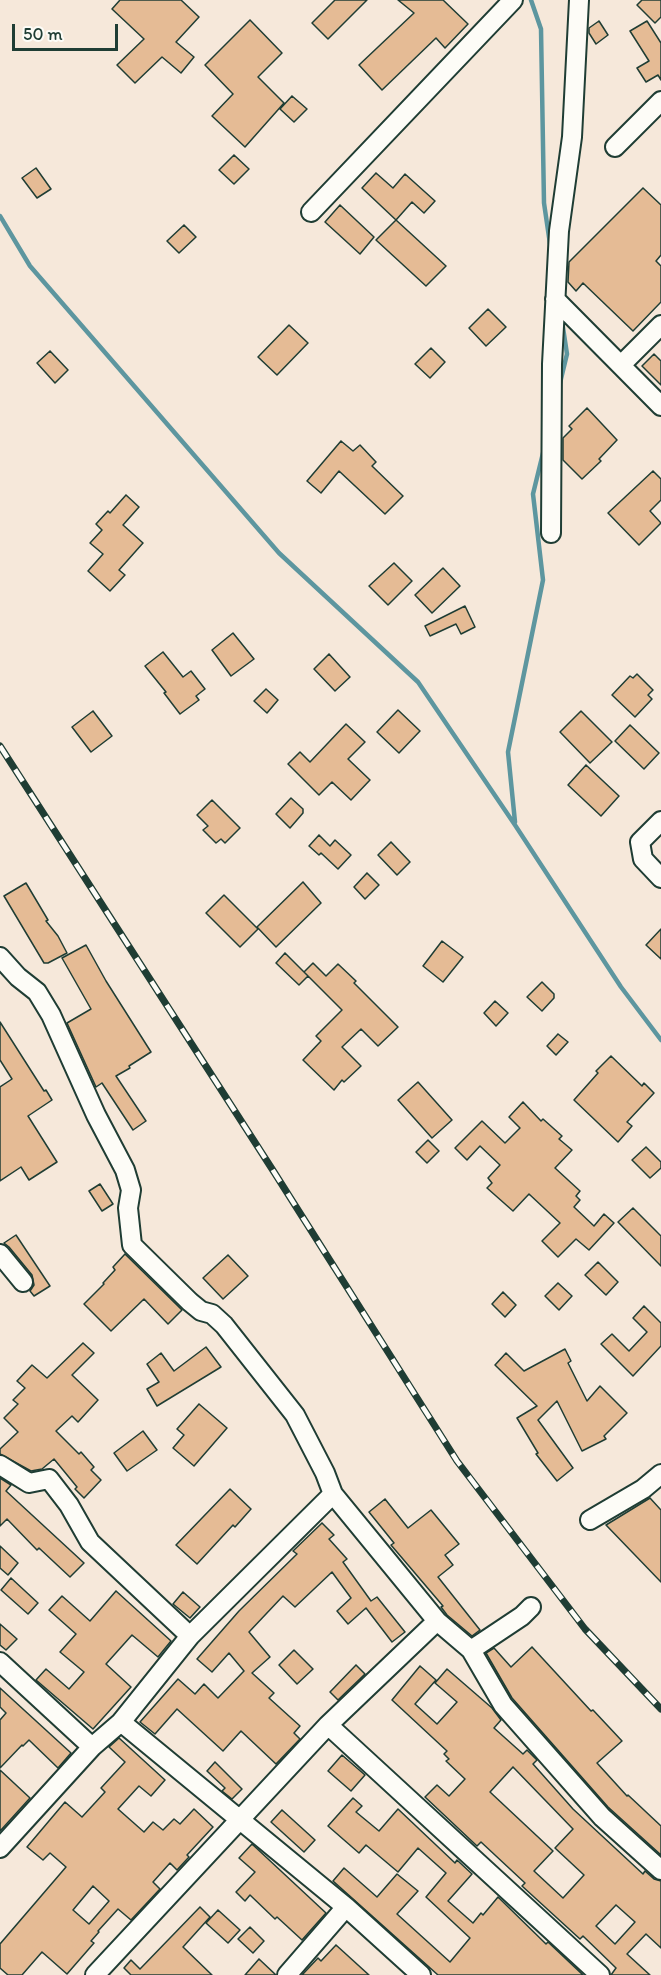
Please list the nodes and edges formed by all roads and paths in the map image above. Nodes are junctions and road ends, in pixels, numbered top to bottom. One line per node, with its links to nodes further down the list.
1 (513, 0): 5 (street)
2 (579, 0): 6 (street)
3 (661, 101): 4 (street)
4 (615, 147)
5 (311, 212)
6 (555, 299): 8 (street); 10 (street)
7 (661, 325): 8 (street)
8 (621, 366): 9 (street)
9 (661, 406)
10 (551, 533)
11 (661, 821): 12 (street)
12 (661, 878)
13 (0, 957): 18 (street)
14 (0, 1254): 15 (street)
15 (23, 1282)
16 (0, 1465): 22 (street)
17 (661, 1474): 19 (street)
18 (333, 1494): 21 (street); 22 (street)
19 (590, 1520)
20 (531, 1607): 23 (street)
21 (437, 1621): 23 (street); 26 (street)
22 (190, 1636): 25 (street)
23 (471, 1650): 30 (street)
24 (0, 1662): 27 (street)
25 (121, 1722): 27 (street); 28 (street)
26 (328, 1725): 28 (street); 35 (street)
27 (92, 1747): 29 (street)
28 (239, 1818): 31 (street); 32 (street)
29 (0, 1848)
30 (661, 1870)
31 (346, 1907): 33 (street); 34 (street)
32 (95, 1975)
33 (287, 1975)
34 (421, 1975)
35 (600, 1975)

